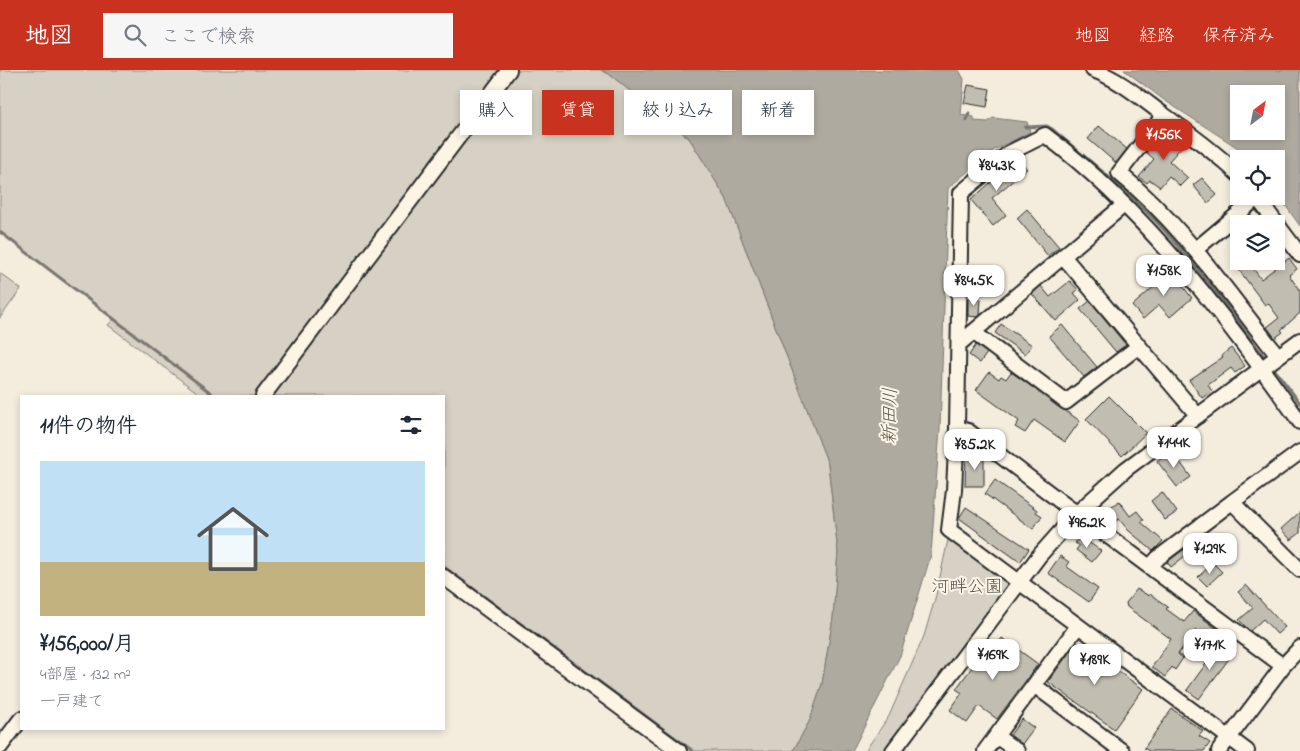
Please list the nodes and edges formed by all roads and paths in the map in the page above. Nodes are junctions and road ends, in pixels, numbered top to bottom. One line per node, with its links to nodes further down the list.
1 (509, 70): 17 (street)
2 (1093, 70): 3 (street)
3 (1164, 115): 4 (street); 8 (street)
4 (1230, 166)
5 (1124, 205): 10 (street); 13 (street); 16 (street)
6 (1247, 205): 8 (street)
7 (1262, 205): 9 (street)
8 (1194, 250): 15 (street)
9 (1300, 255)
10 (1064, 256): 11 (street); 14 (street)
11 (973, 332): 13 (street); 14 (street)
12 (1300, 340): 15 (street)
13 (959, 344): 20 (street)
14 (1139, 346): 18 (street)
15 (1278, 356): 16 (street)
16 (1262, 368): 18 (street); 19 (street)
17 (264, 395)
18 (1198, 416): 23 (street)
19 (1300, 422)
20 (957, 428): 23 (street); 27 (street)
21 (1300, 452): 22 (street)
22 (1232, 502): 24 (street); 25 (street)
23 (1078, 513): 24 (street); 27 (street)
24 (1150, 567): 30 (street)
25 (1300, 570)
26 (445, 578): 36 (street)
27 (1019, 582): 28 (street); 37 (street)
28 (1078, 626): 31 (street); 34 (street)
29 (1300, 648): 30 (street)
30 (1283, 666): 34 (street)
31 (1034, 685): 33 (street); 40 (street)
32 (20, 720): 35 (street)
33 (996, 736): 38 (street); 39 (street)
34 (1229, 738): 41 (street); 42 (street)
35 (0, 747)
36 (679, 751)
37 (893, 751)
38 (985, 751)
39 (1017, 751)
40 (1122, 751)
41 (1219, 751)
42 (1247, 751)

